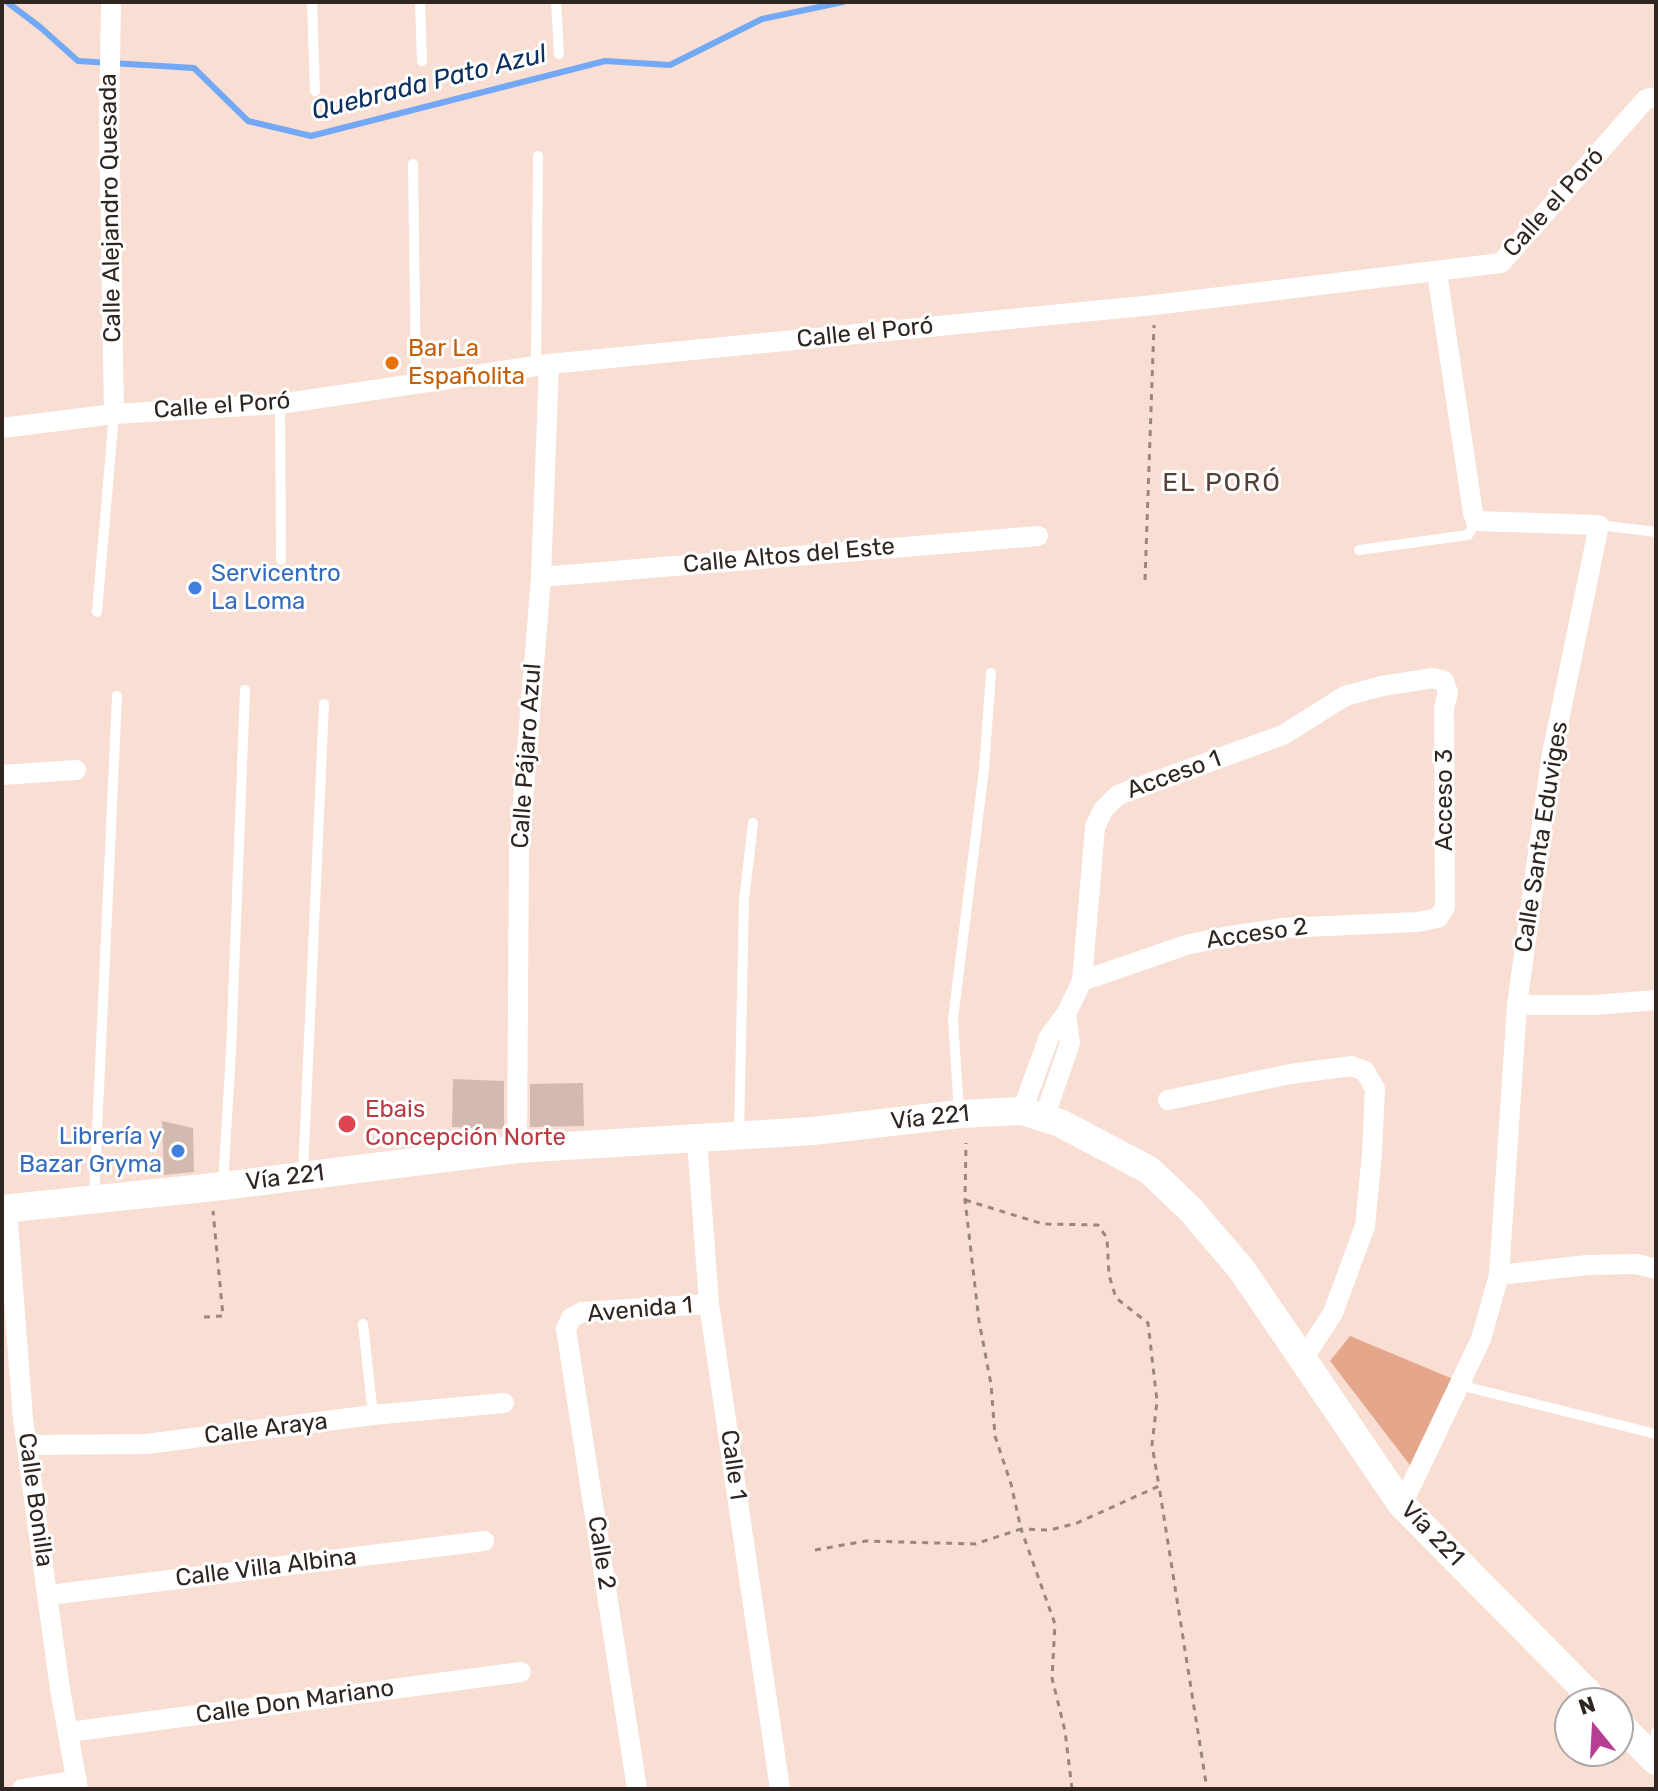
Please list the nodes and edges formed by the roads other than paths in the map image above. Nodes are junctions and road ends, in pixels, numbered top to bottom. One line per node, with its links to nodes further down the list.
1 (111, 2): 15 (street, Calle Alejandro Quesada)
2 (312, 2): 7 (lane)
3 (420, 2): 6 (lane)
4 (556, 2): 5 (lane)
5 (559, 54)
6 (422, 61)
7 (315, 91)
8 (1656, 97): 11 (street, Calle el Poró)
9 (538, 156): 12 (lane)
10 (413, 164): 13 (lane)
11 (1437, 273): 12 (street, Calle el Poró); 17 (street)
12 (543, 365): 13 (street, Calle el Poró); 23 (street, Calle Pájaro Azul)
13 (416, 384): 14 (street, Calle el Poró)
14 (280, 404): 15 (street, Calle el Poró); 22 (lane)
15 (114, 414): 16 (street, Calle el Poró); 24 (lane)
16 (2, 428)
17 (1476, 521): 18 (street); 21 (lane)
18 (1599, 525): 19 (lane); 36 (street, Calle Santa Eduviges)
19 (1656, 532)
20 (1038, 536): 23 (street, Calle Altos del Este)
21 (1359, 550)
22 (281, 560)
23 (541, 577): 42 (street, Calle Pájaro Azul)
24 (97, 612)
25 (991, 673): 38 (lane)
26 (1444, 681): 33 (street, Acceso 3); 34 (street, Acceso 1)
27 (245, 690): 44 (lane)
28 (117, 696): 45 (lane)
29 (324, 704): 43 (lane)
30 (76, 770): 31 (street)
31 (2, 775)
32 (753, 823): 40 (lane)
33 (1438, 918): 34 (street, Acceso 2)
34 (1082, 981): 39 (street, Acceso 1)
35 (1656, 1000): 36 (street)
36 (1517, 1005): 48 (street, Calle Santa Eduviges)
37 (1168, 1100): 52 (street)
38 (960, 1114): 39 (main road, Vía 221); 40 (main road, Vía 221)
39 (1033, 1115): 52 (main road, Vía 221)
40 (739, 1136): 41 (main road, Vía 221)
41 (697, 1140): 42 (main road, Vía 221); 49 (street, Calle 1)
42 (517, 1149): 43 (main road, Vía 221)
43 (302, 1176): 44 (main road, Vía 221)
44 (217, 1187): 45 (main road, Vía 221)
45 (94, 1200): 46 (main road, Vía 221)
46 (4, 1209): 56 (street, Calle Bonilla)
47 (1656, 1269): 48 (street)
48 (1499, 1275): 53 (street, Calle Santa Eduviges)
49 (709, 1304): 50 (street, Avenida 1); 71 (street, Calle 1)
50 (571, 1318): 70 (street, Calle 2)
51 (363, 1324): 55 (lane)
52 (1303, 1359): 60 (main road, Vía 221)
53 (1459, 1385): 58 (lane); 60 (street, Calle Santa Eduviges)
54 (504, 1403): 55 (street, Calle Araya)
55 (373, 1415): 59 (street, Calle Araya)
56 (23, 1419): 57 (street); 59 (street, Calle Bonilla)
57 (2, 1420)
58 (1656, 1434)
59 (27, 1445): 62 (street, Calle Bonilla)
60 (1402, 1505): 64 (main road, Vía 221)
61 (484, 1541): 62 (street, Calle Villa Albina)
62 (49, 1595): 65 (street, Calle Bonilla)
63 (521, 1672): 65 (street, Calle Don Mariano)
64 (1582, 1687)
65 (69, 1732): 68 (street, Calle Bonilla)
66 (1634, 1735): 67 (main road)
67 (1655, 1751)
68 (78, 1785): 69 (street)
69 (22, 1789)
70 (637, 1789)
71 (780, 1789)

